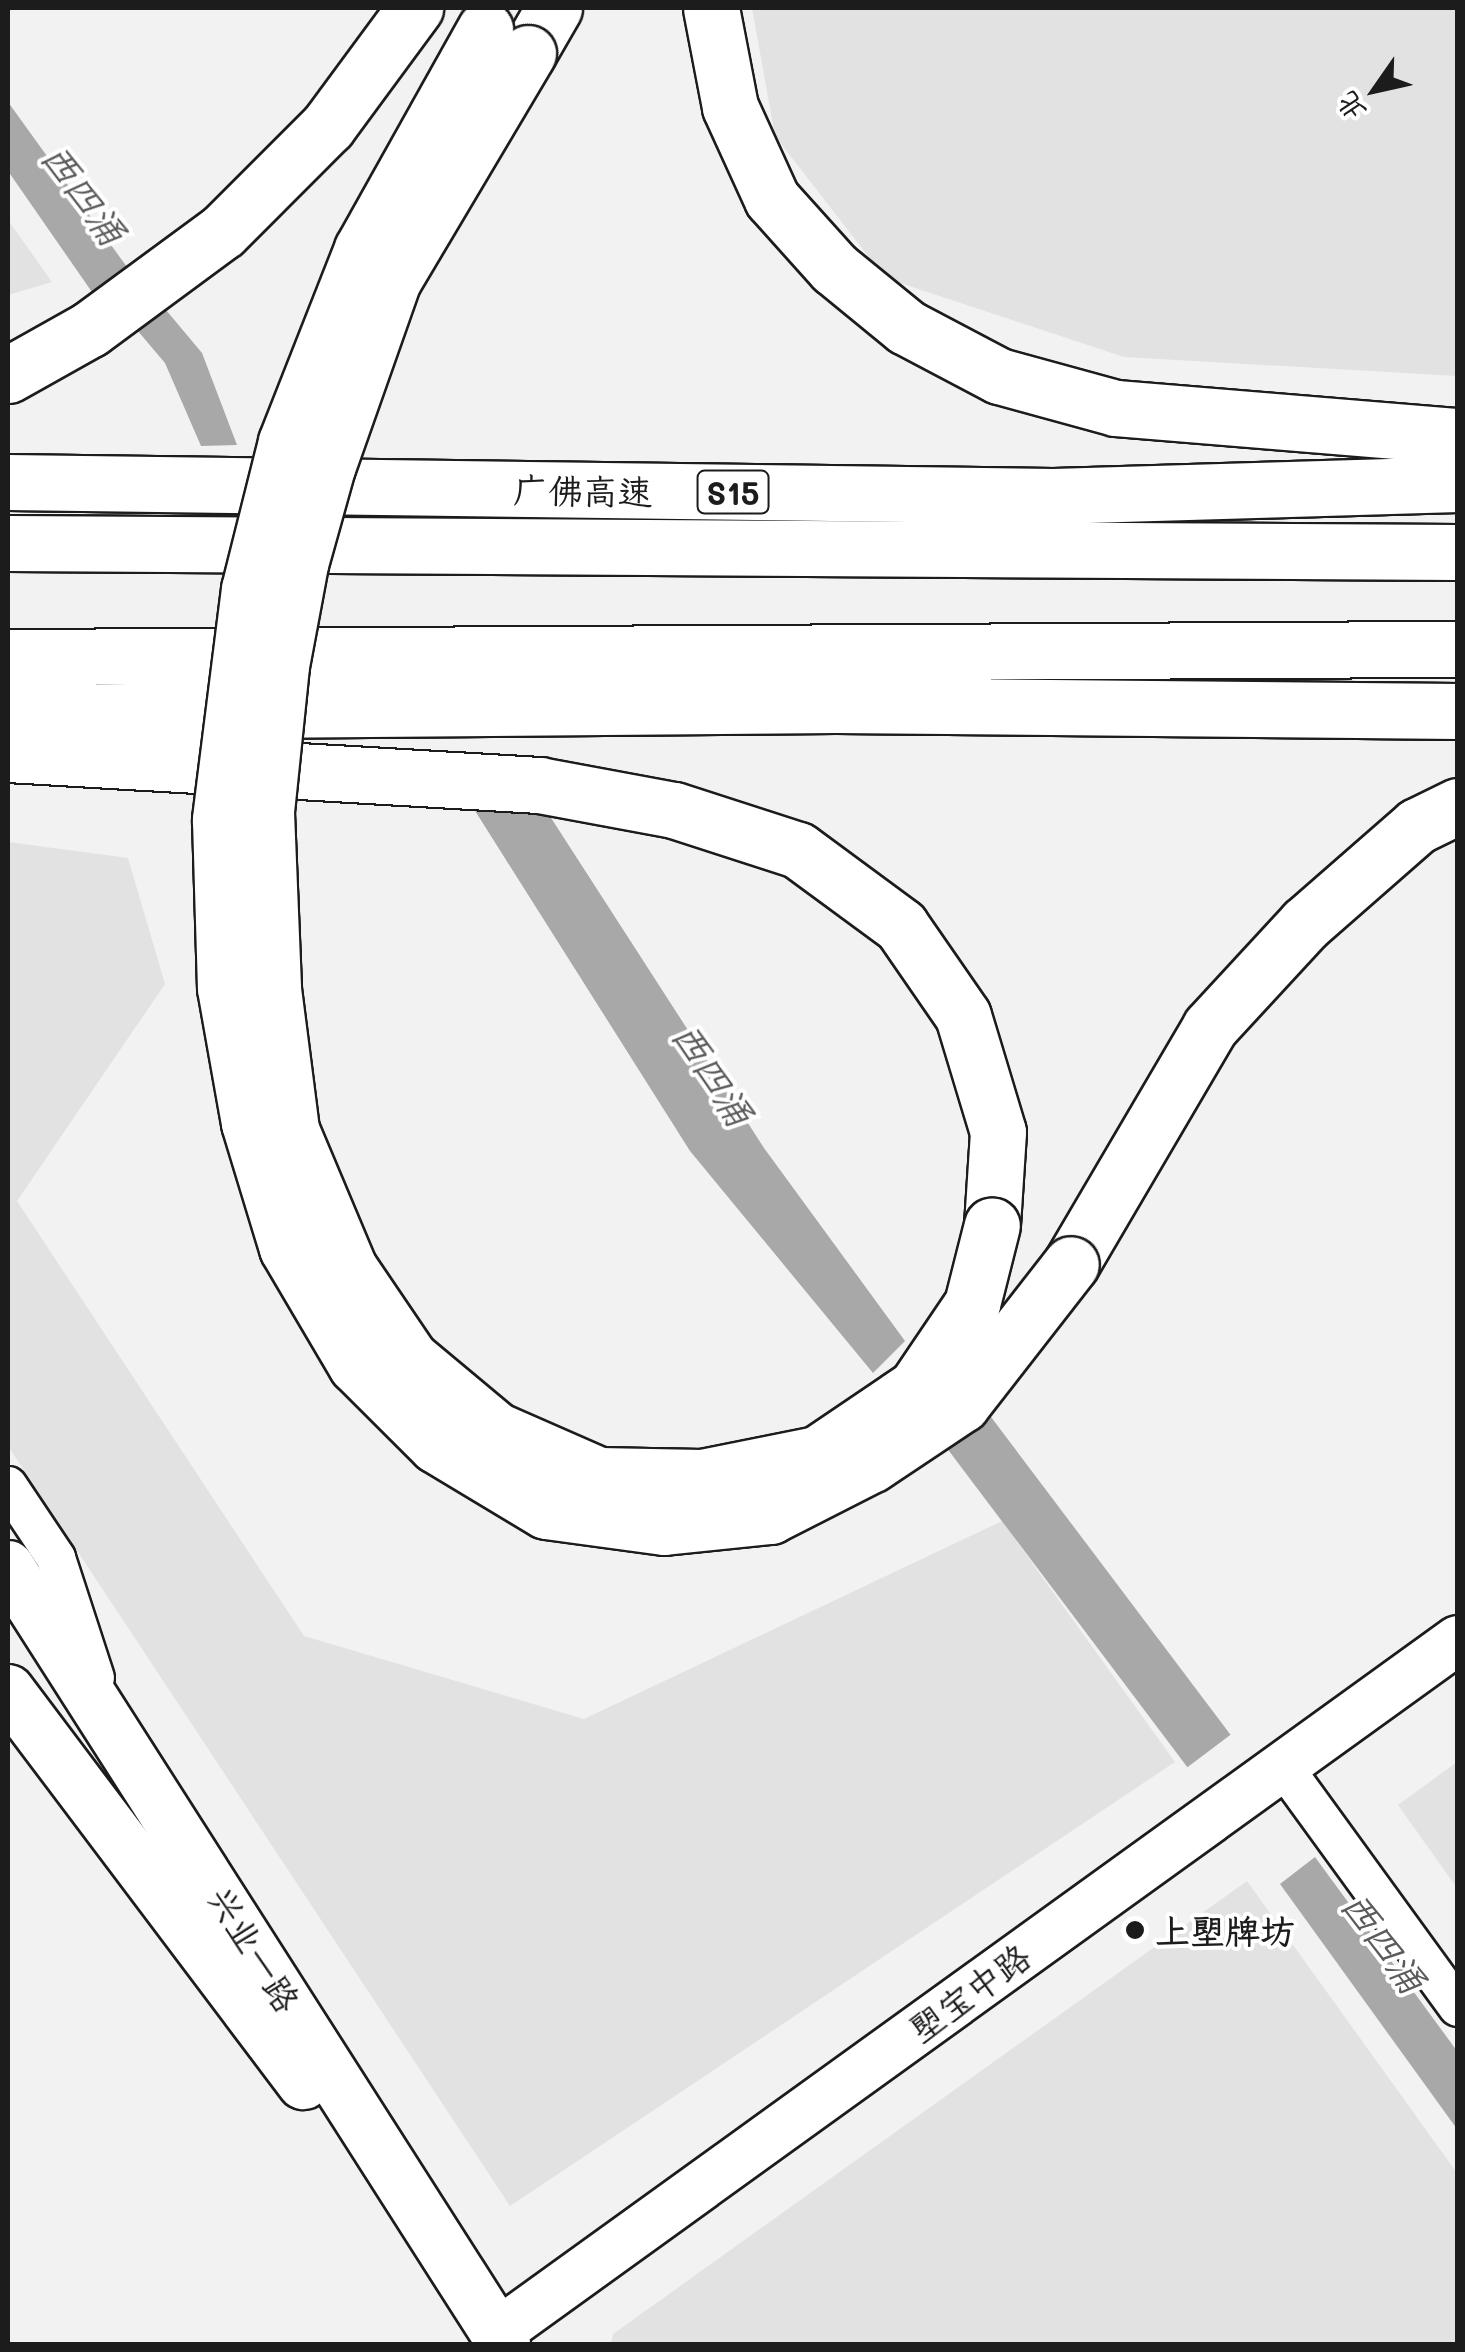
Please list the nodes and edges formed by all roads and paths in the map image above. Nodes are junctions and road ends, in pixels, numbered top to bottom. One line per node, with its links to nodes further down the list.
1 (415, 8): 4 (highway)
2 (711, 8): 5 (highway)
3 (516, 24): 14 (highway, bridge); 15 (highway, bridge)
4 (8, 375)
5 (1458, 436)
6 (8, 482): 7 (highway, 广佛高速 / S15)
7 (1458, 484)
8 (8, 543): 9 (highway, 广佛高速 / S15)
9 (1458, 552)
10 (1458, 649): 11 (highway)
11 (8, 657)
12 (1458, 711): 13 (highway)
13 (8, 712)
14 (8, 754)
15 (1458, 806)
16 (8, 1486): 20 (street)
17 (8, 1567): 20 (main road, 兴业一路)
18 (1458, 1640): 23 (street, 塱宝中路)
19 (8, 1692): 22 (main road, 兴业一路)
20 (107, 1714): 25 (main road, 兴业一路)
21 (8, 1716): 22 (street)
22 (50, 1753): 25 (main road, 兴业一路)
23 (1282, 1766): 24 (street); 25 (street, 塱宝中路)
24 (1458, 2007)
25 (494, 2341)

